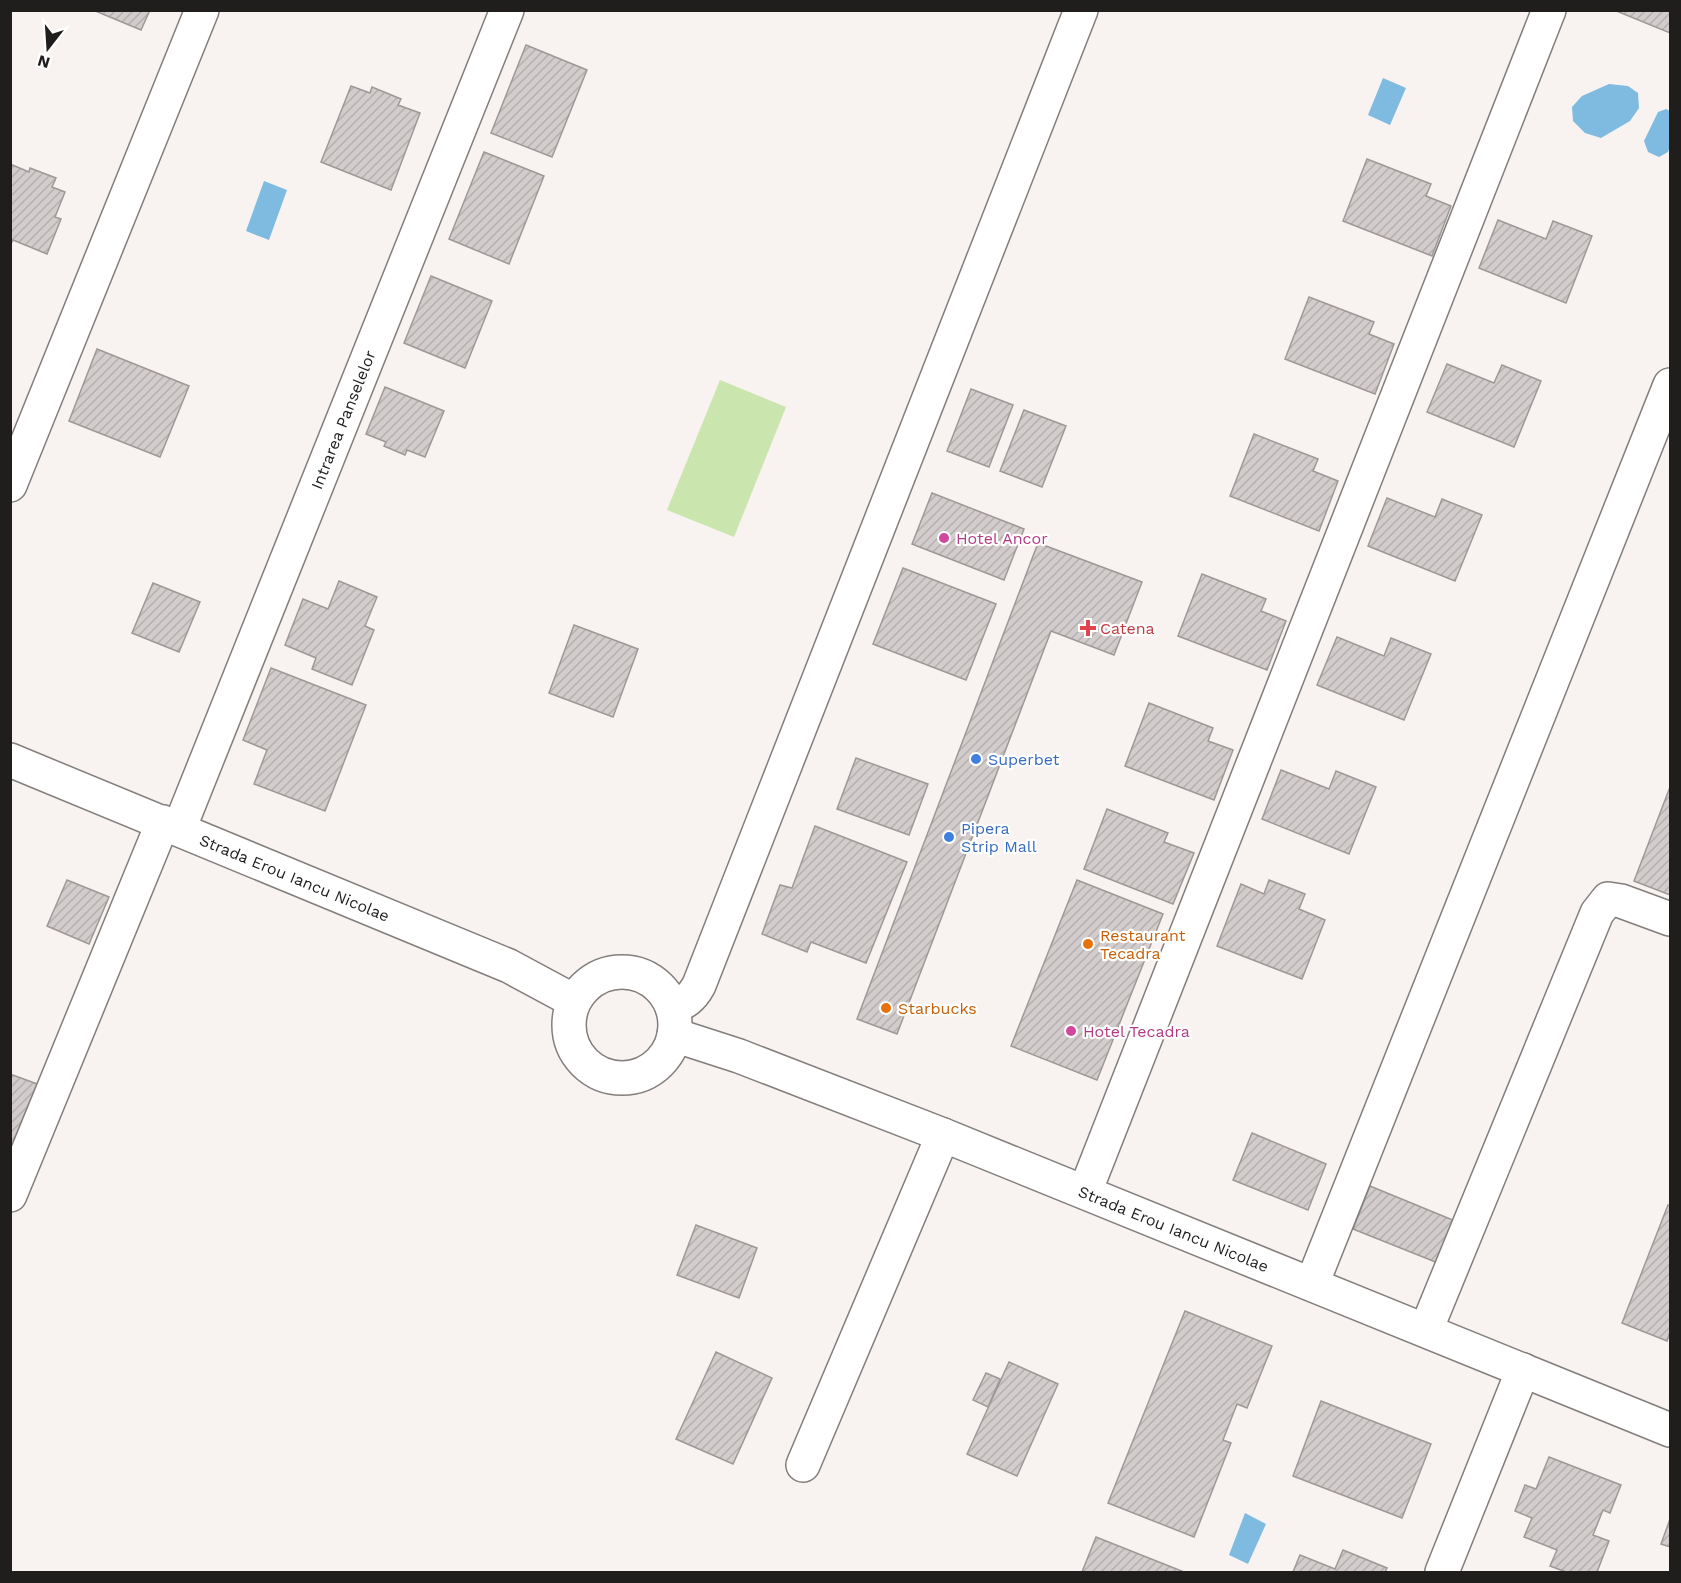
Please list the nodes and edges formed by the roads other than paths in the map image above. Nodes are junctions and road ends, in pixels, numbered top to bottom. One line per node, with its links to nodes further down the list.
1 (202, 10): 6 (street)
2 (507, 10): 8 (street, Intrarea Panselelor)
3 (1081, 10): 11 (street)
4 (1549, 10): 13 (street)
5 (1667, 404): 15 (street)
6 (10, 485)
7 (10, 760): 8 (street, Strada Erou Iancu Nicolae)
8 (171, 826): 10 (street, Strada Erou Iancu Nicolae); 14 (street, Intrarea Panselelor)
9 (1671, 919): 16 (street)
10 (574, 1001): 11 (street); 11 (street)
11 (673, 1021): 12 (street, Strada Erou Iancu Nicolae)
12 (943, 1135): 13 (street, Strada Erou Iancu Nicolae); 19 (street)
13 (1085, 1192): 15 (street, Strada Erou Iancu Nicolae)
14 (10, 1195)
15 (1312, 1284): 16 (street, Strada Erou Iancu Nicolae)
16 (1426, 1330): 17 (street, Strada Erou Iancu Nicolae)
17 (1523, 1370): 18 (street, Strada Erou Iancu Nicolae); 20 (street)
18 (1671, 1430)
19 (803, 1465)
20 (1442, 1572)

